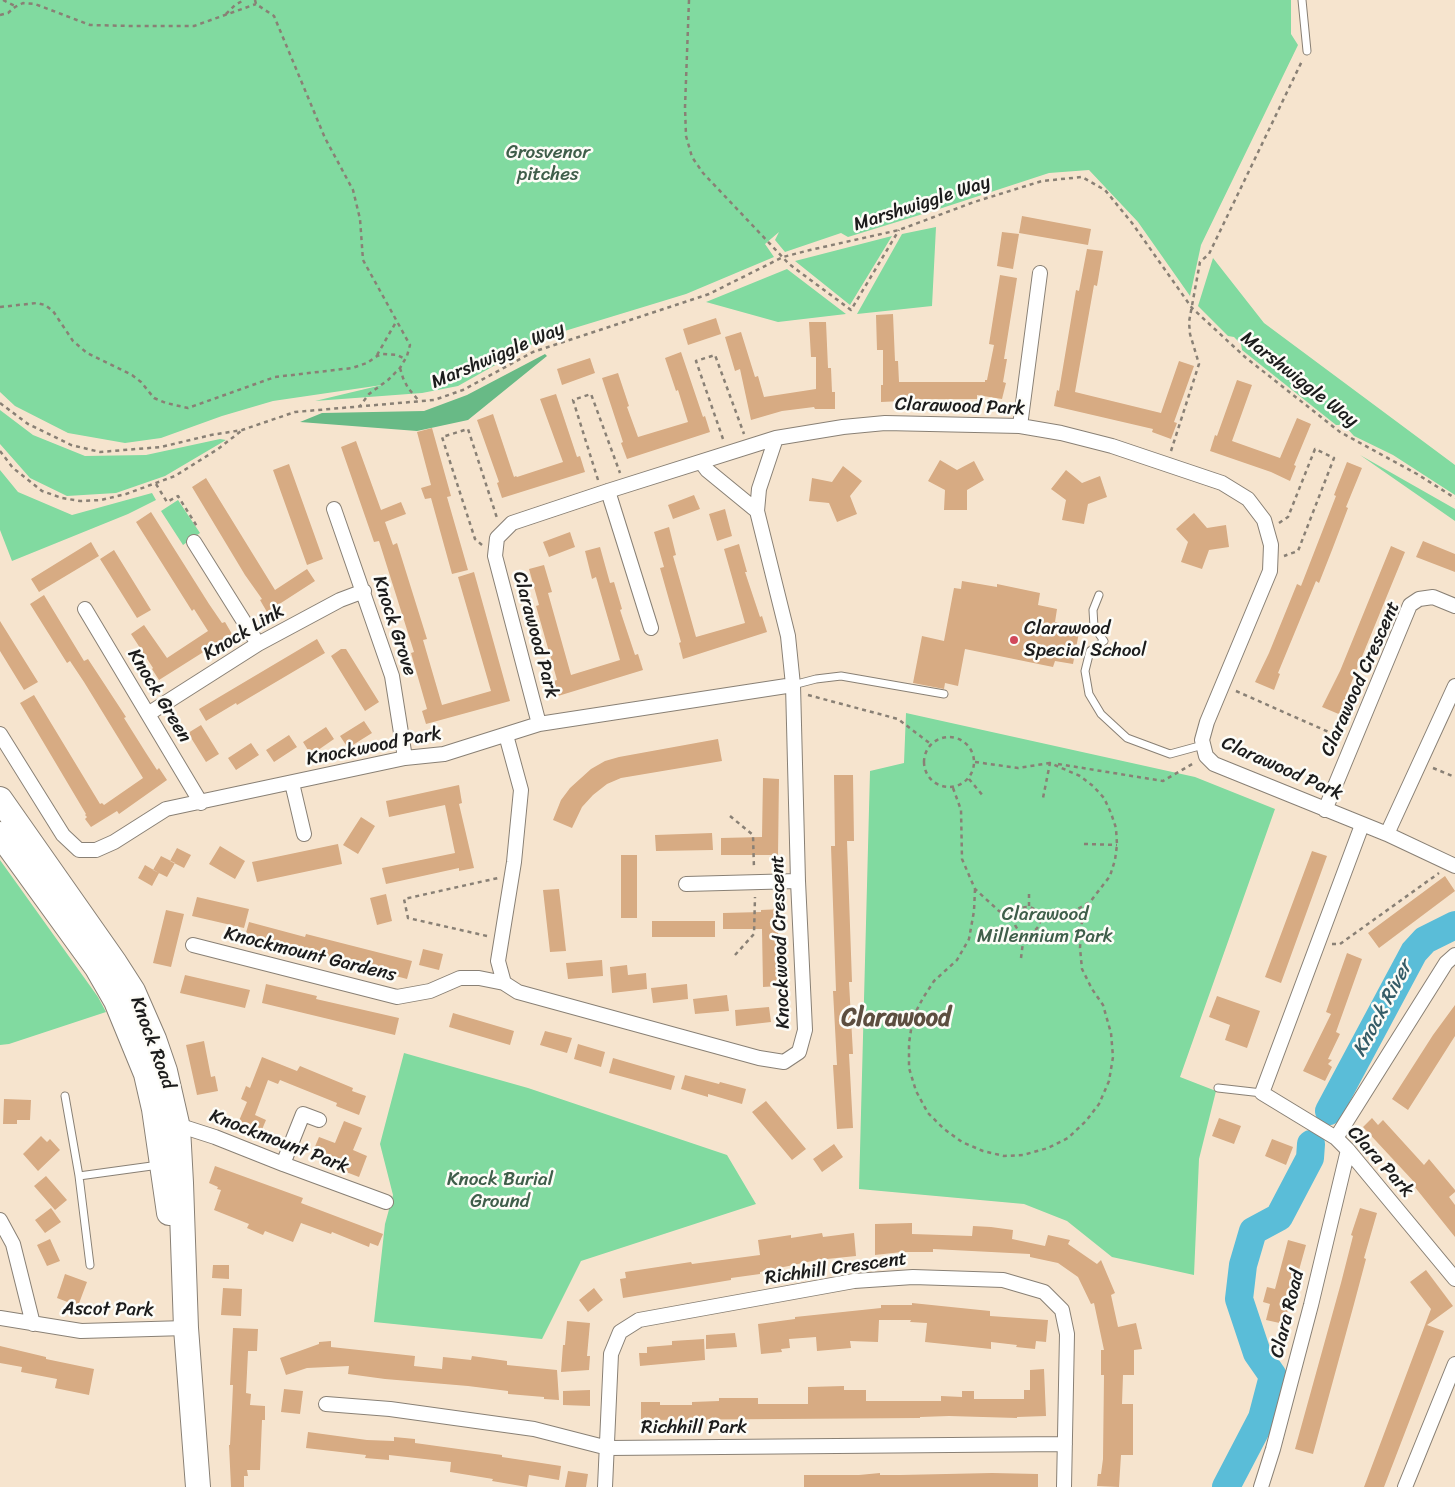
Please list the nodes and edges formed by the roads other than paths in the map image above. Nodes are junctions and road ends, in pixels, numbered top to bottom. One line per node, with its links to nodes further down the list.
1 (1302, 0): 2 (lane)
2 (1307, 51)
3 (1040, 273): 4 (street)
4 (1020, 426): 5 (street, Clarawood Park); 24 (street, Clarawood Park)
5 (776, 438): 6 (street, Clarawood Park); 9 (street, Knockwood Crescent)
6 (701, 462): 7 (street, Clarawood Park); 9 (street)
7 (605, 492): 15 (street); 21 (street, Clarawood Park)
8 (334, 509): 11 (street, Knock Grove)
9 (757, 511): 18 (street, Knockwood Crescent)
10 (194, 542): 16 (street)
11 (364, 591): 16 (street, Knock Link); 26 (street, Knock Grove)
12 (1099, 595): 24 (lane)
13 (1455, 606): 31 (street, Clarawood Crescent)
14 (85, 609): 20 (street, Knock Green)
15 (651, 628)
16 (258, 644): 20 (street, Knock Link)
17 (1455, 686): 35 (street)
18 (794, 690): 19 (lane); 21 (street, Knockwood Park); 37 (street, Knockwood Crescent)
19 (944, 694)
20 (148, 714): 30 (street, Knock Green)
21 (539, 724): 23 (street, Knockwood Park)
22 (0, 734): 27 (street, Knockwood Park)
23 (506, 735): 26 (street, Knockwood Park); 41 (street)
24 (1204, 750): 31 (street, Clarawood Park)
25 (0, 756): 27 (street)
26 (405, 758): 28 (street, Knockwood Park)
27 (16, 761): 30 (street, Knockwood Park)
28 (292, 783): 30 (street, Knockwood Park); 34 (street)
29 (0, 799): 46 (highway, Knock Road)
30 (201, 803)
31 (1325, 810): 32 (street, Clarawood Park)
32 (1362, 825): 35 (street, Clarawood Park); 43 (street)
33 (0, 834): 46 (highway, Knock Road)
34 (304, 834)
35 (1387, 834): 36 (street, Clarawood Park)
36 (1453, 865)
37 (798, 881): 38 (street); 41 (street, Knockwood Crescent)
38 (686, 884)
39 (193, 946): 41 (street, Knockmount Gardens)
40 (1455, 955): 47 (street)
41 (504, 983)
42 (1218, 1088): 43 (lane)
43 (1262, 1092): 47 (street, Clara Park)
44 (65, 1096): 51 (lane)
45 (319, 1120): 50 (street)
46 (167, 1128): 49 (highway, Knock Road); 50 (street, Knockmount Park); 58 (highway, Knock Road)
47 (1336, 1138): 48 (street, Clara Park)
48 (1348, 1150): 55 (street, Clara Park); 66 (street, Clara Road)
49 (162, 1164): 51 (lane); 58 (highway, Knock Road)
50 (283, 1164): 52 (street, Knockmount Park)
51 (79, 1176): 54 (lane)
52 (386, 1202)
53 (0, 1220): 57 (street)
54 (90, 1265)
55 (1453, 1271)
56 (0, 1318): 57 (street, Ascot Park)
57 (33, 1324): 58 (street, Ascot Park)
58 (186, 1328): 63 (highway, Knock Road)
59 (1455, 1364): 67 (street)
60 (326, 1404): 62 (street, Richhill Park)
61 (1065, 1444): 62 (street, Richhill Park); 62 (street, Richhill Crescent); 65 (street, Richhill Crescent)
62 (608, 1448): 64 (street, Richhill Crescent)
63 (198, 1487)
64 (604, 1487)
65 (1064, 1487)
66 (1261, 1487)
67 (1405, 1487)

